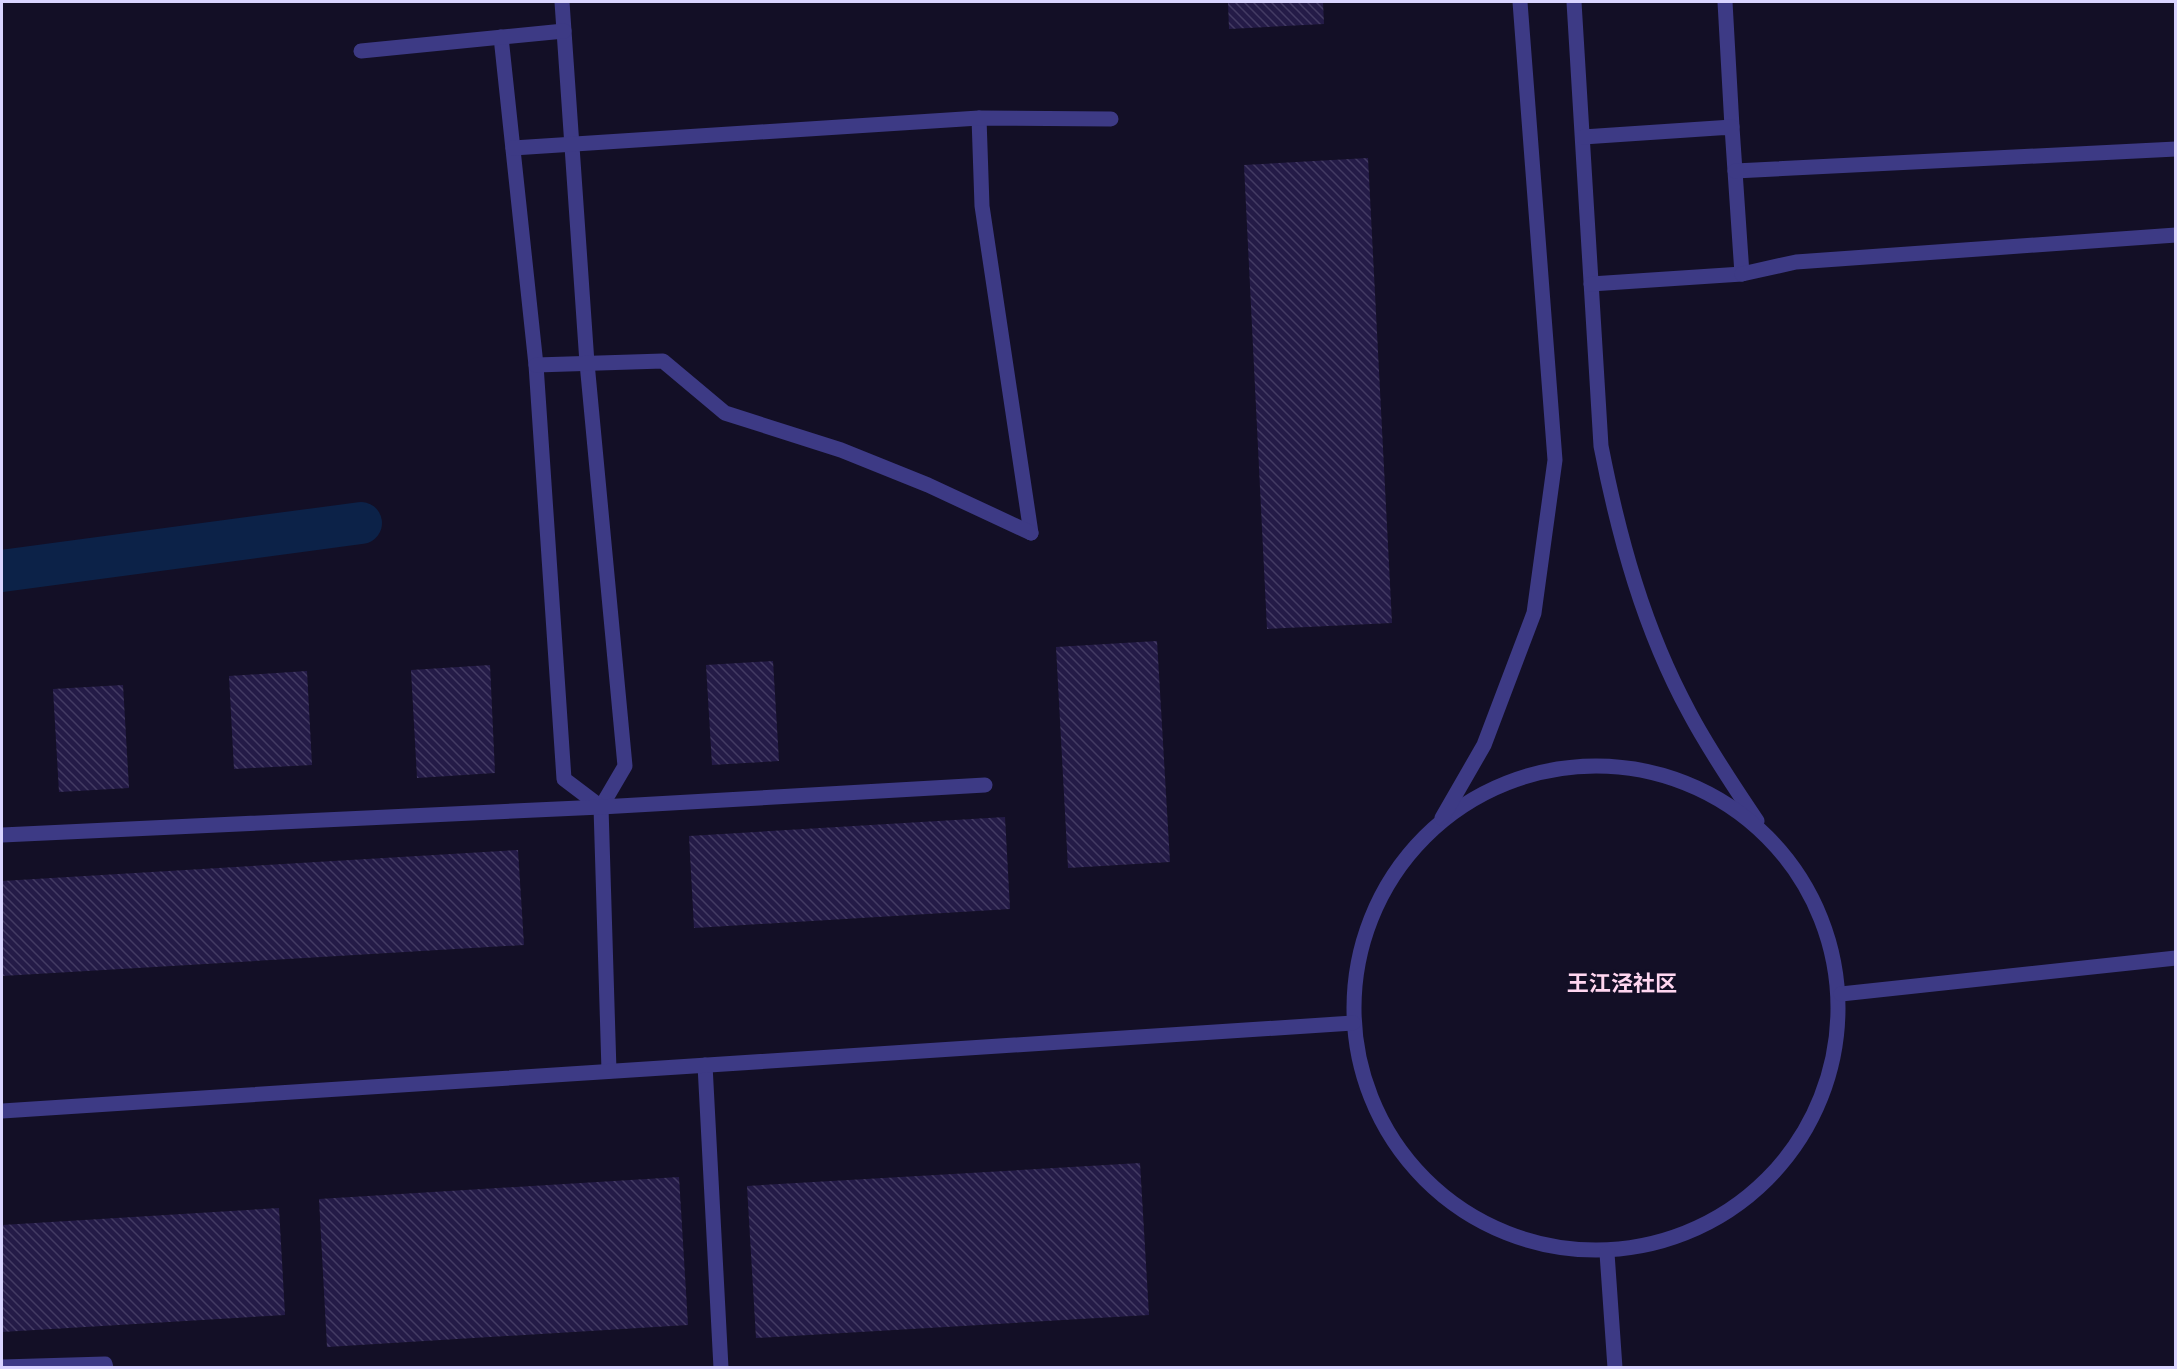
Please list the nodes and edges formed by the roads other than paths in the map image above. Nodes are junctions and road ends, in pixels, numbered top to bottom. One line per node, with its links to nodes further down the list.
1 (562, 2): 5 (street)
2 (1520, 2): 23 (street)
3 (1574, 2): 11 (street)
4 (1725, 2): 10 (street)
5 (564, 31): 6 (street); 12 (street)
6 (501, 37): 7 (street); 13 (street)
7 (361, 51)
8 (979, 118): 9 (street); 12 (street); 19 (street)
9 (1111, 119)
10 (1732, 127): 11 (street); 15 (street)
11 (1583, 137): 18 (street)
12 (572, 145): 13 (street); 19 (street)
13 (513, 148): 20 (street)
14 (2175, 149): 15 (street)
15 (1735, 171): 17 (street)
16 (2175, 235): 17 (street)
17 (1742, 274): 18 (street)
18 (1591, 285): 24 (street)
19 (587, 363): 20 (street); 22 (street)
20 (536, 365): 22 (street)
21 (985, 785): 22 (street)
22 (601, 807): 25 (street); 30 (street)
23 (1441, 820): 24 (street); 28 (street)
24 (1758, 824): 27 (street)
25 (2, 835)
26 (2175, 958): 27 (street)
27 (1840, 994): 32 (street)
28 (1353, 1023): 29 (street); 32 (street)
29 (705, 1065): 30 (street); 35 (street)
30 (609, 1071): 31 (street)
31 (2, 1111)
32 (1607, 1253): 36 (street)
33 (2, 1367): 34 (street)
34 (106, 1368)
35 (721, 1368)
36 (1615, 1368)

